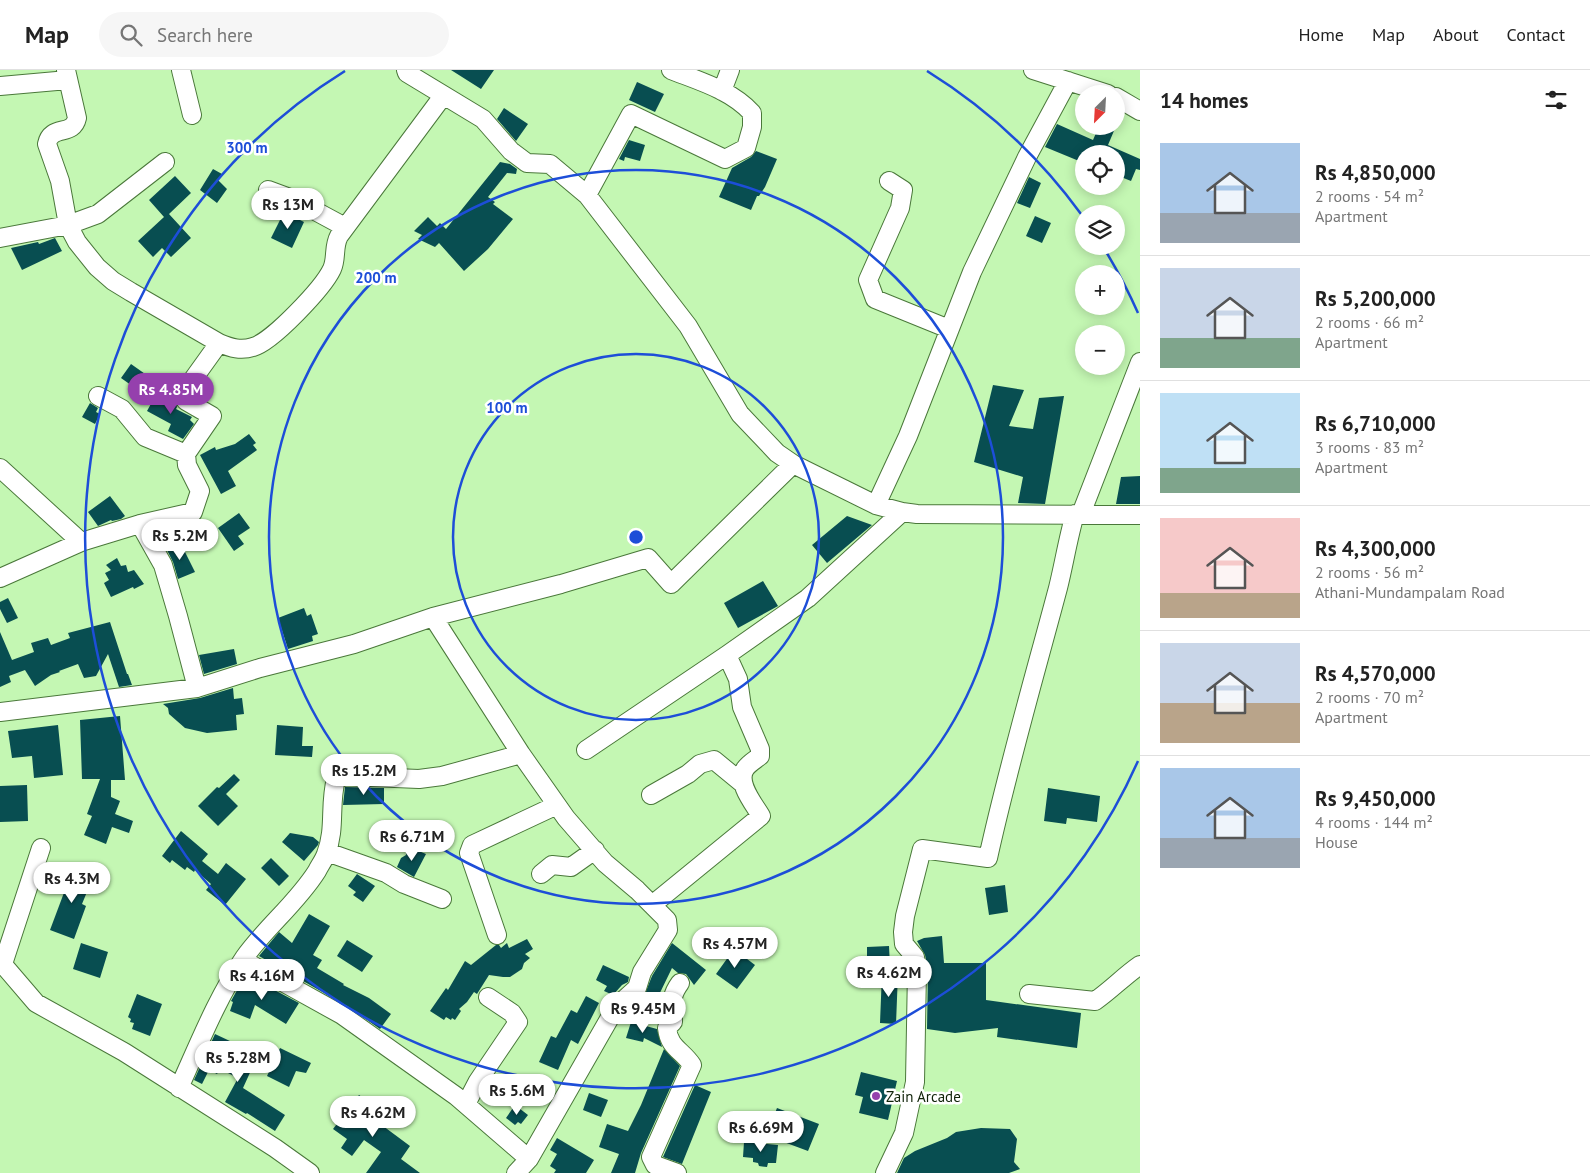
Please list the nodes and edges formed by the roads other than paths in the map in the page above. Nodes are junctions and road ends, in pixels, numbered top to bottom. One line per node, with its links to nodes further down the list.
1 (181, 70): 14 (street)
2 (406, 70): 11 (street)
3 (671, 70): 10 (street)
4 (730, 70): 10 (street)
5 (1040, 71): 7 (street)
6 (67, 75): 9 (street); 19 (street)
7 (1068, 81): 8 (street); 22 (street)
8 (1080, 85)
9 (0, 86)
10 (722, 91): 18 (street)
11 (443, 96): 18 (street); 20 (street)
12 (1125, 102): 13 (street)
13 (1140, 111)
14 (192, 115)
15 (165, 162): 19 (street)
16 (889, 181): 22 (street)
17 (268, 190): 20 (street)
18 (588, 195): 27 (street)
19 (68, 225): 21 (street); 23 (street)
20 (345, 227): 23 (street)
21 (0, 238)
22 (950, 329): 29 (street)
23 (219, 343): 26 (street)
24 (1140, 362): 31 (street)
25 (98, 396): 26 (street)
26 (186, 454): 33 (street)
27 (793, 464): 29 (street); 36 (street)
28 (0, 468): 34 (street)
29 (876, 505): 30 (street)
30 (902, 512): 31 (street); 37 (street)
31 (1078, 514): 32 (street); 64 (street)
32 (1140, 515)
33 (140, 524): 34 (street); 38 (street)
34 (81, 542): 35 (street)
35 (0, 578)
36 (433, 617): 38 (street); 41 (street)
37 (727, 655): 40 (street); 42 (street)
38 (197, 688): 39 (street)
39 (0, 712)
40 (586, 750)
41 (521, 754): 44 (street); 47 (street)
42 (742, 783): 43 (street); 50 (street)
43 (651, 795)
44 (557, 805): 46 (street); 51 (street)
45 (41, 848): 53 (street)
46 (595, 850): 48 (street); 50 (street)
47 (327, 852): 49 (street); 52 (street)
48 (541, 874)
49 (442, 899)
50 (652, 905): 60 (street)
51 (497, 935)
52 (243, 960): 58 (street); 59 (street)
53 (2, 962): 58 (street)
54 (1140, 965): 56 (street)
55 (680, 983): 63 (street)
56 (1029, 994)
57 (488, 997): 59 (street)
58 (179, 1088): 61 (street)
59 (466, 1104): 60 (street)
60 (529, 1159): 62 (street)
61 (310, 1173)
62 (516, 1173)
63 (677, 1173)
64 (885, 1173)

